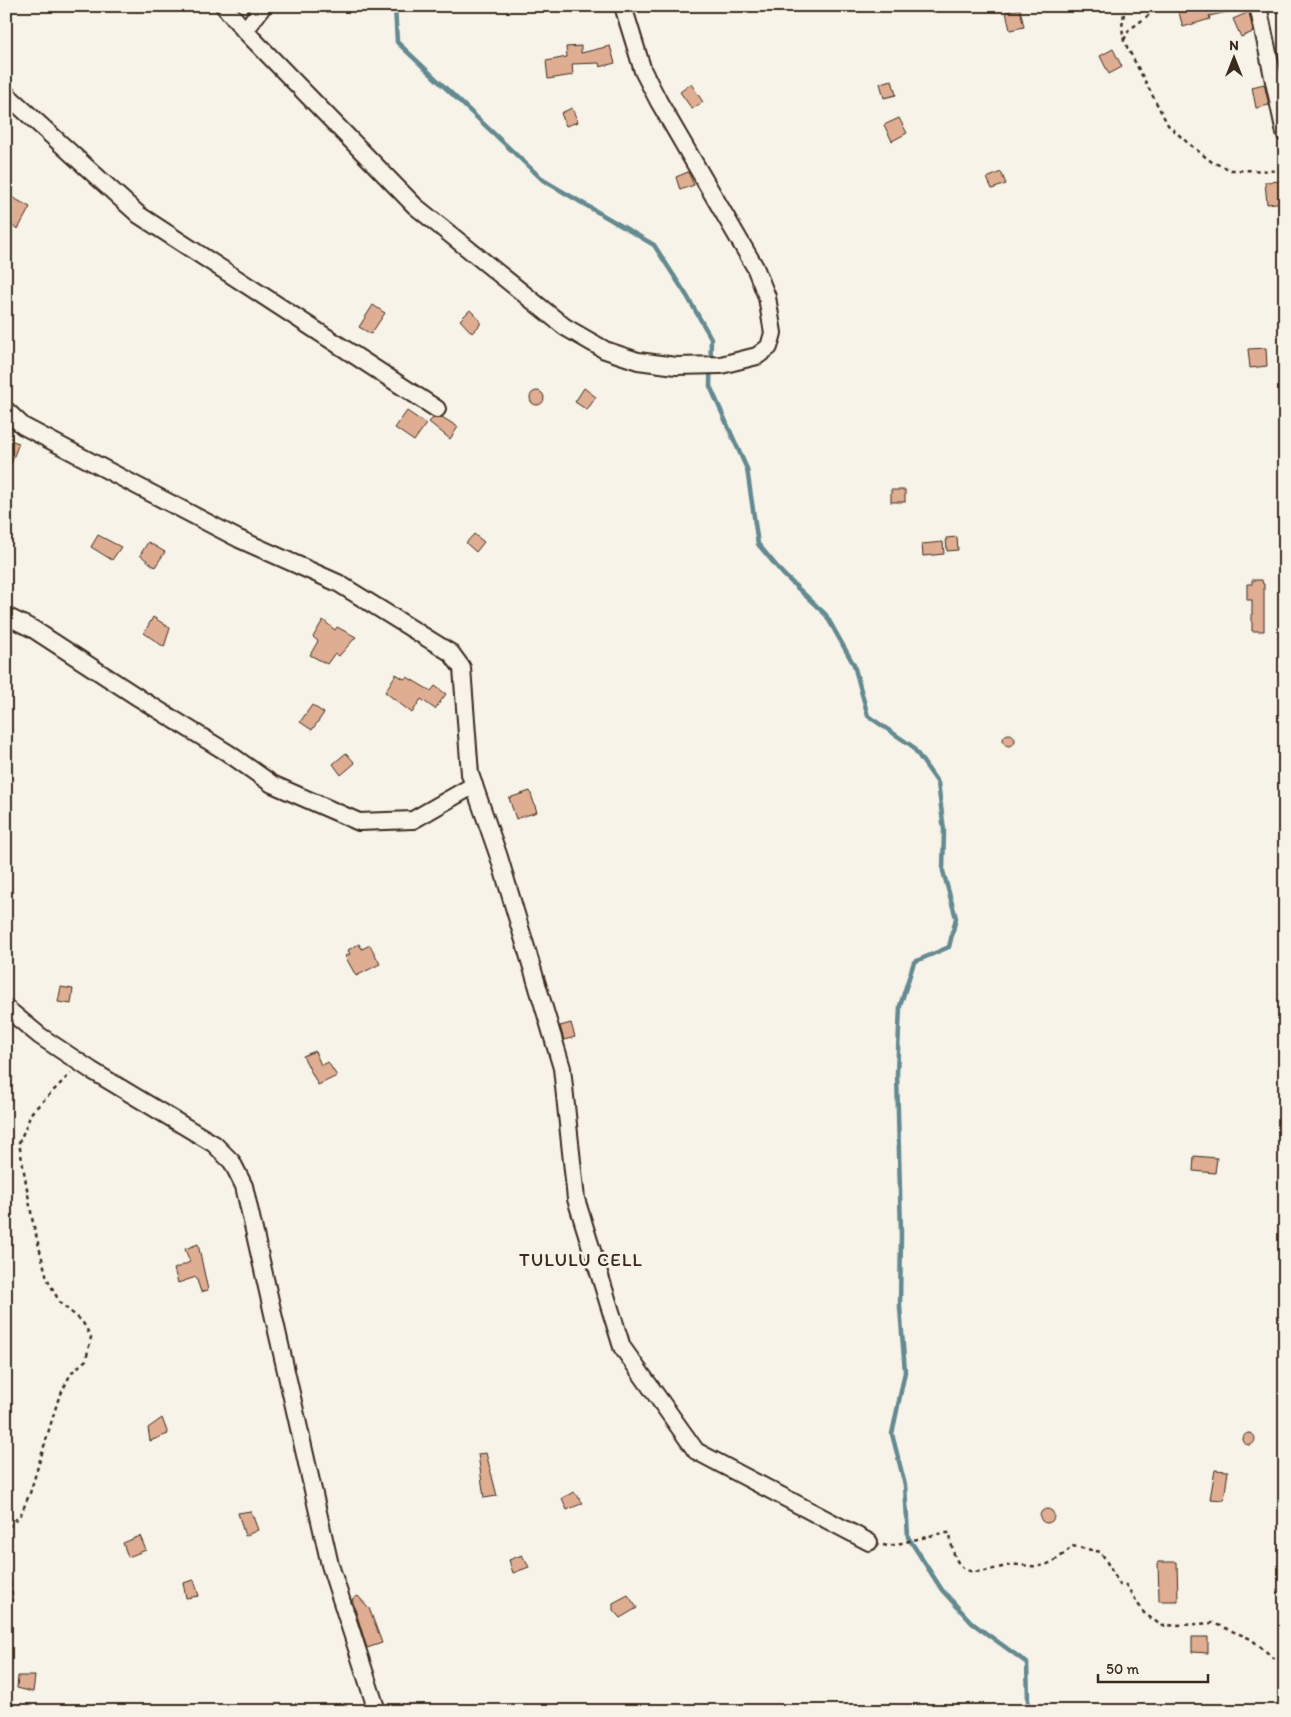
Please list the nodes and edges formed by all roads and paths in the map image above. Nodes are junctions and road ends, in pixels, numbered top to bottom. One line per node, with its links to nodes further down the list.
1 (224, 6): 7 (street)
2 (263, 6): 7 (street)
3 (623, 6): 7 (street)
4 (1125, 6): 8 (path)
5 (1161, 6): 8 (path)
6 (1258, 6): 10 (street)
7 (244, 31)
8 (1124, 41): 11 (path)
9 (6, 94): 12 (street)
10 (1285, 133)
11 (1285, 171)
12 (437, 409)
13 (6, 410): 15 (street)
14 (6, 616): 15 (street)
15 (474, 785): 18 (street)
16 (6, 1008): 17 (street)
17 (79, 1062): 20 (path); 23 (street)
18 (869, 1542)
19 (900, 1543): 22 (path)
20 (6, 1551): 21 (path)
21 (6, 1654)
22 (1285, 1658)
23 (376, 1711)

